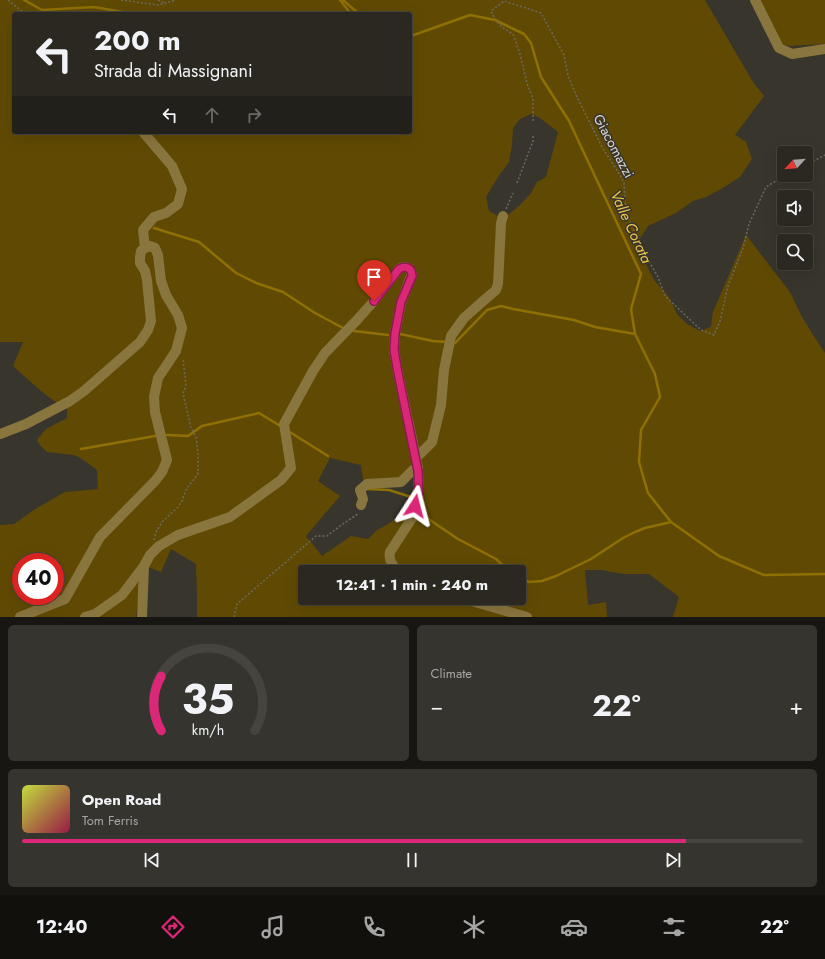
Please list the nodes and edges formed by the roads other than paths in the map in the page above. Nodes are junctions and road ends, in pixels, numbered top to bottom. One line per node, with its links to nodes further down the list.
1 (755, 0): 2 (street)
2 (825, 49)
3 (145, 134): 5 (street)
4 (503, 216): 7 (street)
5 (147, 247): 6 (street); 12 (street)
6 (0, 434)
7 (417, 463): 8 (street); 9 (street); 10 (street)
8 (361, 505)
9 (393, 565)
10 (144, 566): 13 (street); 14 (street)
11 (485, 605): 15 (street)
12 (20, 617)
13 (85, 617)
14 (142, 617)
15 (527, 617)

